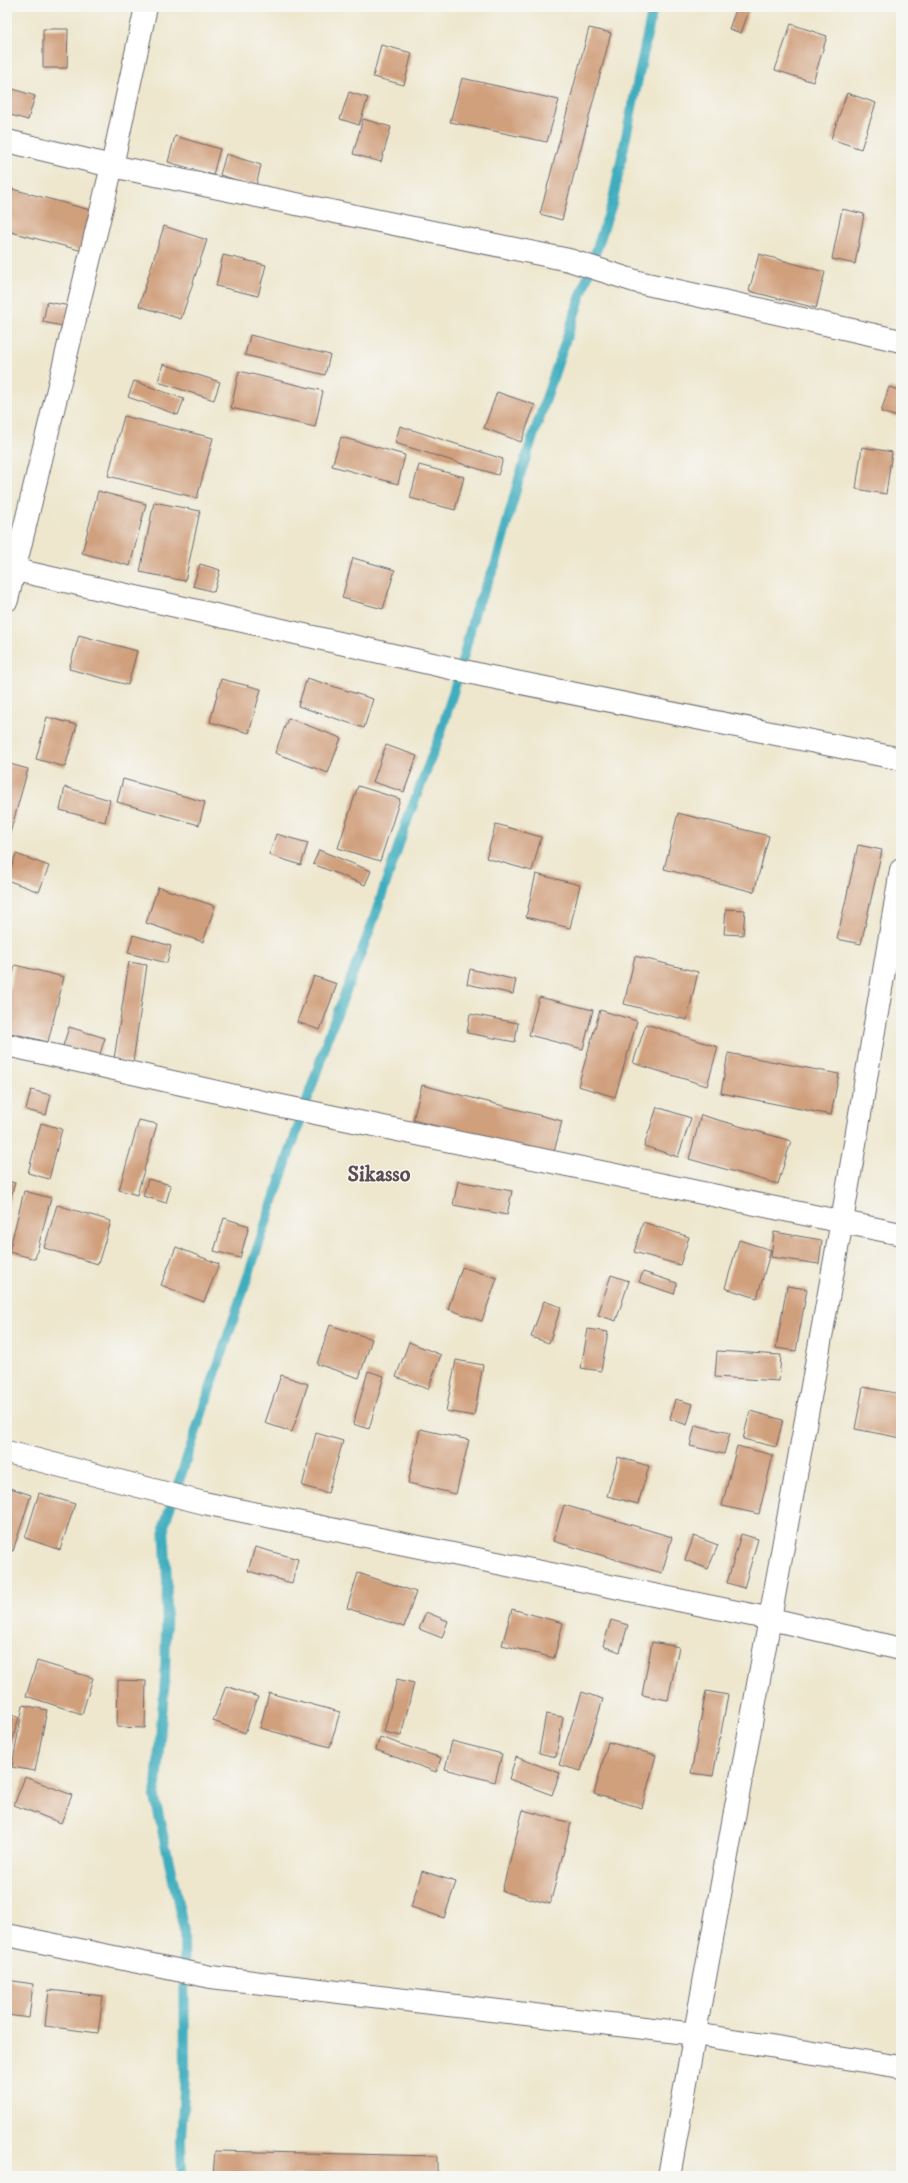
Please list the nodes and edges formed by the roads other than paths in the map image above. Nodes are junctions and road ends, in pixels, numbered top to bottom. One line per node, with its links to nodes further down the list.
1 (146, 7): 3 (street)
2 (7, 141): 3 (street)
3 (112, 166): 4 (street); 5 (street)
4 (901, 341)
5 (11, 569): 6 (street); 7 (street)
6 (7, 600)
7 (901, 759)
8 (901, 870): 10 (street)
9 (7, 1045): 10 (street)
10 (842, 1221): 11 (street); 13 (street)
11 (901, 1234)
12 (7, 1452): 13 (street)
13 (771, 1619): 14 (street); 16 (street)
14 (901, 1649)
15 (7, 1935): 16 (street)
16 (695, 2034): 17 (street); 18 (street)
17 (901, 2067)
18 (669, 2176)

